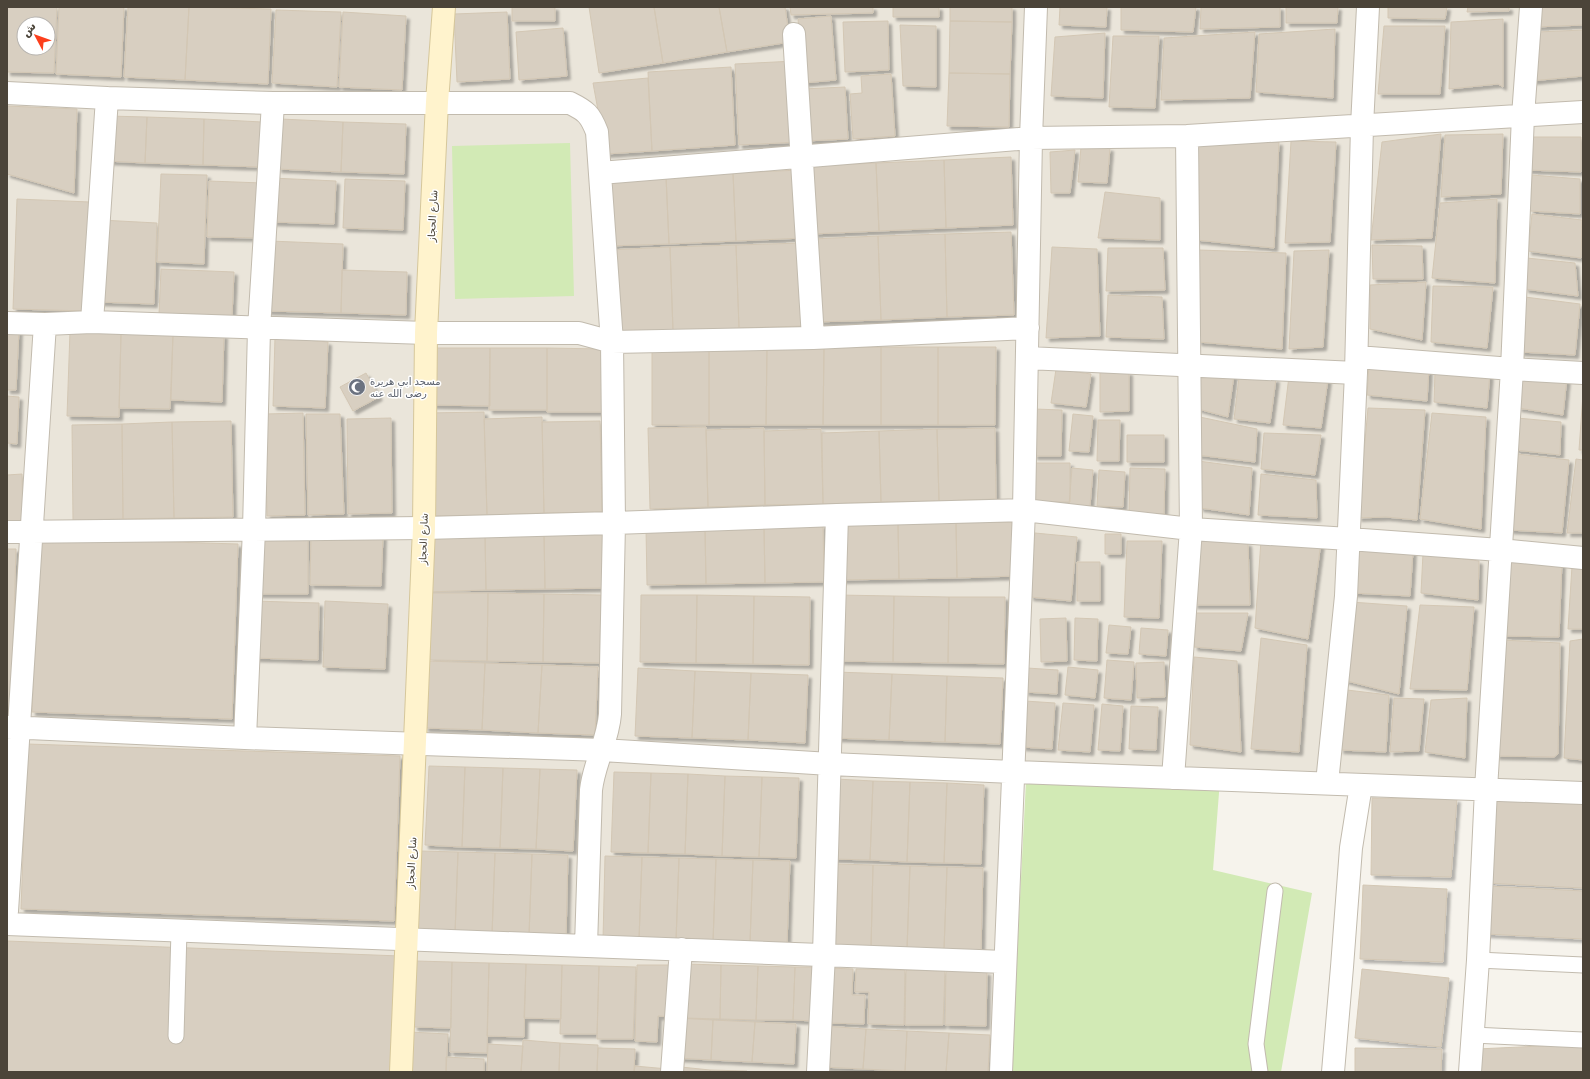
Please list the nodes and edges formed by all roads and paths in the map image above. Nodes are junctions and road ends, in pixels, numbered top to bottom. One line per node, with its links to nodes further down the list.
1 (444, 7): 8 (main road, شارع الحجاز)
2 (1036, 7): 14 (street)
3 (1368, 7): 12 (street)
4 (1531, 7): 11 (street)
5 (794, 34): 15 (street)
6 (7, 93): 7 (street)
7 (108, 98): 9 (street); 17 (street)
8 (437, 102): 9 (street); 16 (street); 22 (main road, شارع الحجاز)
9 (273, 103): 21 (street)
10 (1583, 112): 11 (street)
11 (1523, 116): 12 (street); 28 (street)
12 (1362, 126): 13 (street); 27 (street)
13 (1188, 136): 14 (street); 26 (street)
14 (1031, 138): 15 (street); 20 (street)
15 (802, 156): 16 (street); 23 (street)
16 (600, 173): 24 (street)
17 (92, 322): 19 (street); 21 (street)
18 (7, 323): 19 (street)
19 (45, 324): 36 (street)
20 (1028, 328): 23 (street); 25 (street)
21 (259, 329): 22 (street); 34 (street)
22 (426, 333): 24 (street); 33 (main road, شارع الحجاز)
23 (813, 338): 24 (street)
24 (612, 342): 32 (street)
25 (1027, 358): 26 (street); 30 (street)
26 (1190, 365): 27 (street); 35 (street)
27 (1357, 365): 28 (street); 38 (street)
28 (1512, 369): 29 (street); 39 (street)
29 (1583, 373)
30 (1024, 510): 31 (street); 35 (street); 46 (street)
31 (837, 515): 32 (street); 45 (street)
32 (614, 524): 33 (street); 44 (street)
33 (424, 528): 34 (street); 43 (main road, شارع الحجاز)
34 (254, 529): 36 (street); 42 (street)
35 (1192, 530): 38 (street); 47 (street)
36 (32, 531): 37 (street); 41 (street)
37 (7, 532)
38 (1349, 539): 39 (street); 48 (street)
39 (1500, 550): 40 (street); 50 (street)
40 (1583, 558)
41 (13, 727): 42 (street); 53 (street)
42 (245, 738): 43 (street)
43 (416, 743): 44 (street); 56 (main road, شارع الحجاز)
44 (602, 750): 45 (street); 57 (street)
45 (830, 764): 46 (street); 59 (street)
46 (1013, 772): 47 (street); 61 (street)
47 (1173, 778): 48 (street)
48 (1327, 783): 49 (street)
49 (1361, 785): 50 (street); 71 (street)
50 (1486, 789): 51 (street); 60 (street)
51 (1583, 793)
52 (1275, 891): 70 (lane)
53 (7, 911)
54 (7, 924): 55 (street)
55 (179, 931): 56 (street); 64 (lane)
56 (407, 939): 57 (street); 66 (main road, شارع الحجاز)
57 (586, 946): 58 (street)
58 (680, 949): 59 (street); 67 (street)
59 (824, 954): 61 (street); 68 (street)
60 (1478, 960): 62 (lane); 63 (street)
61 (1005, 962): 69 (street)
62 (1583, 964)
63 (1473, 1035): 65 (lane); 72 (street)
64 (176, 1036)
65 (1583, 1040)
66 (401, 1072)
67 (672, 1072)
68 (818, 1072)
69 (1001, 1072)
70 (1260, 1072)
71 (1333, 1072)
72 (1470, 1072)

